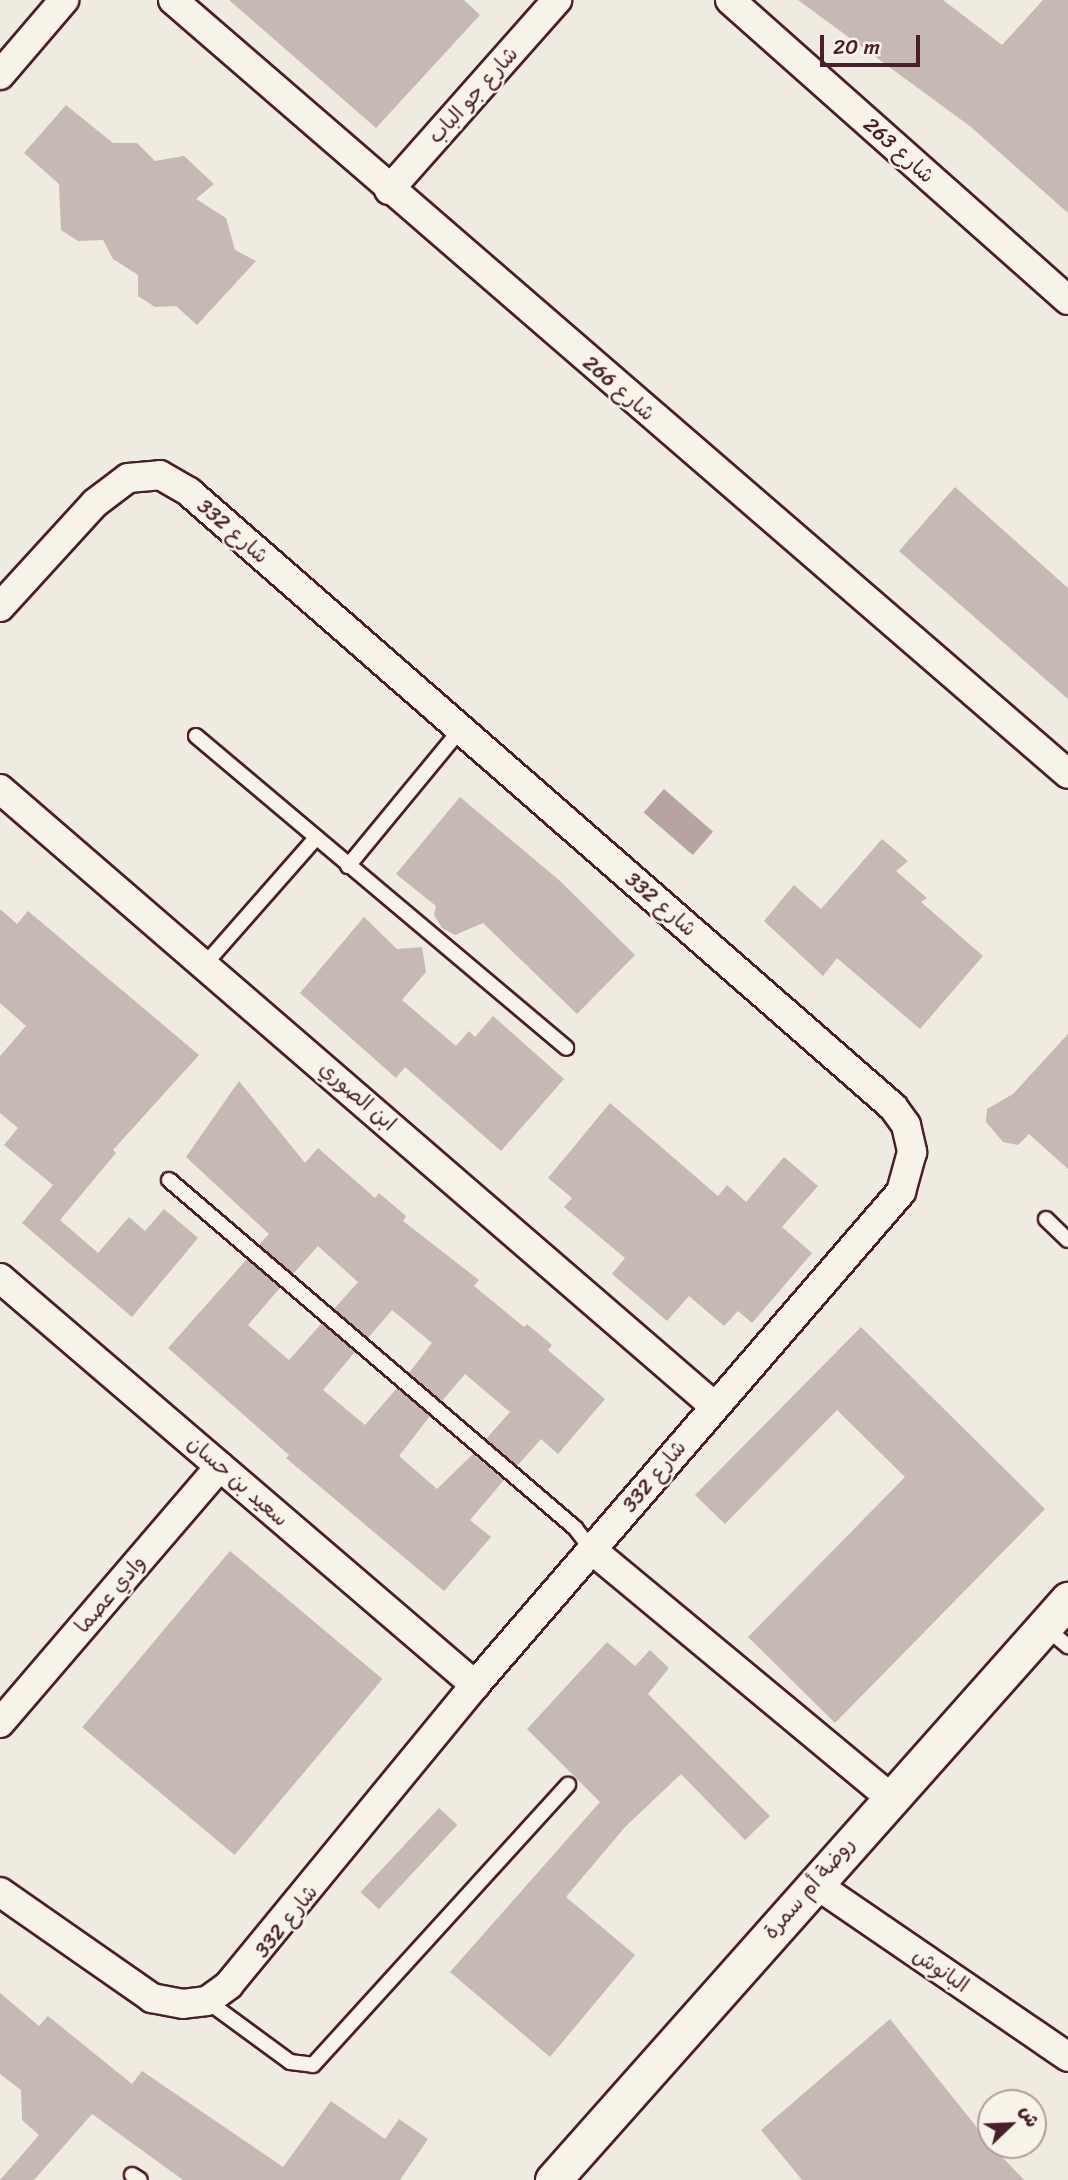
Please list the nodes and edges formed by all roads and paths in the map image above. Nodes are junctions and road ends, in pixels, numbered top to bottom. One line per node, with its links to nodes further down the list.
1 (64, 0): 5 (street)
2 (173, 0): 6 (street, شارع 266)
3 (557, 0): 6 (street, شارع جو الباب)
4 (730, 0): 7 (street, شارع 263)
5 (0, 75)
6 (389, 190): 11 (street, شارع 266)
7 (1068, 300)
8 (0, 607): 9 (street, شارع 332)
9 (461, 729): 14 (lane); 21 (street, شارع 332)
10 (196, 736): 13 (lane)
11 (1068, 774)
12 (0, 789): 15 (street, ابن الصوري)
13 (316, 838): 14 (lane); 15 (lane)
14 (348, 866): 16 (lane)
15 (206, 964): 21 (street, ابن الصوري)
16 (566, 1048)
17 (169, 1180): 23 (lane)
18 (1046, 1219): 19 (lane)
19 (1068, 1240)
20 (0, 1278): 22 (street, سعيد بن حسان)
21 (713, 1405): 23 (street, شارع 332)
22 (220, 1466): 26 (street, سعيد بن حسان); 27 (street, وادي عصما)
23 (592, 1550): 26 (street, شارع 332); 29 (street)
24 (1068, 1600): 25 (street, روضة أم سمرة)
25 (1056, 1636): 29 (street, روضة أم سمرة)
26 (475, 1685): 32 (street, شارع 332)
27 (0, 1723)
28 (568, 1785): 32 (lane)
29 (890, 1797): 30 (street, روضة أم سمرة)
30 (814, 1883): 33 (street, البانوش); 34 (street, روضة أم سمرة)
31 (0, 1892): 32 (street)
32 (207, 2001)
33 (1068, 2057)
34 (553, 2180)

